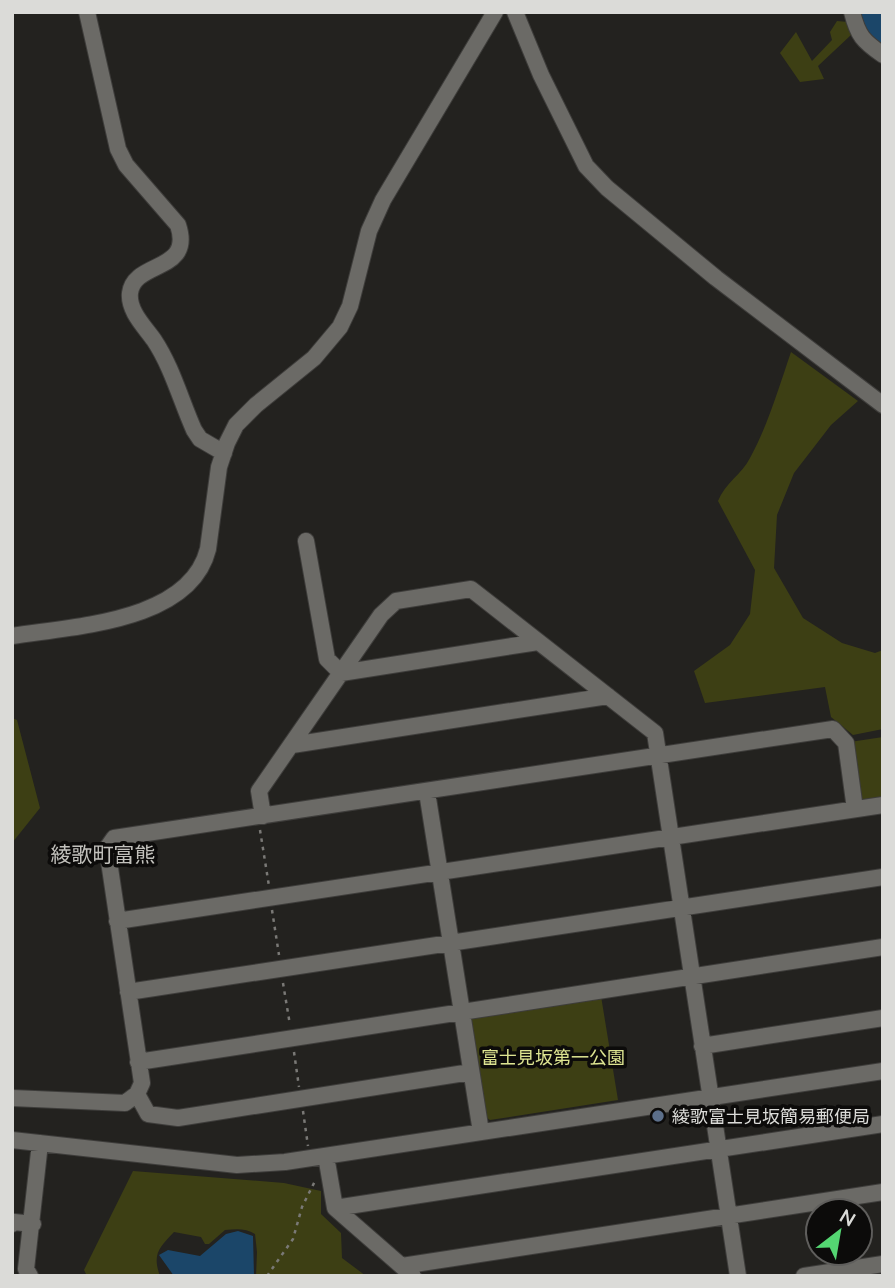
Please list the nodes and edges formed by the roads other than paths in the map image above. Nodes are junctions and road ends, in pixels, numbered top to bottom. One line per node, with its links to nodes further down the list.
1 (495, 12): 7 (street)
2 (515, 12): 6 (street)
3 (852, 12): 5 (street)
4 (92, 15): 7 (street)
5 (883, 55)
6 (883, 405)
7 (224, 453): 9 (street)
8 (306, 541): 11 (street)
9 (12, 636)
10 (538, 642): 11 (street); 11 (street); 12 (street)
11 (341, 673): 13 (street)
12 (608, 696): 13 (street); 14 (street)
13 (292, 746): 18 (street)
14 (659, 755): 15 (street); 17 (street); 19 (street)
15 (427, 792): 18 (street); 20 (street)
16 (883, 805): 17 (street)
17 (855, 809): 19 (street)
18 (261, 816): 23 (street)
19 (671, 837): 20 (street); 22 (street)
20 (440, 874): 23 (street); 24 (street)
21 (883, 877): 22 (street)
22 (681, 907): 24 (street); 26 (street)
23 (117, 921): 27 (street)
24 (451, 943): 27 (street); 28 (street)
25 (883, 947): 26 (street)
26 (691, 975): 28 (street); 30 (street)
27 (128, 992): 31 (street)
28 (461, 1011): 31 (street); 33 (street)
29 (883, 1018): 30 (street)
30 (702, 1046): 35 (street)
31 (138, 1062): 34 (street)
32 (883, 1070): 35 (street)
33 (471, 1072): 34 (street); 38 (street)
34 (137, 1094): 36 (street)
35 (710, 1097): 38 (street); 41 (street)
36 (12, 1098)
37 (883, 1124): 41 (street)
38 (481, 1132): 42 (street)
39 (12, 1140): 40 (street)
40 (40, 1143): 42 (street); 47 (street)
41 (719, 1149): 44 (street); 45 (street)
42 (319, 1157): 44 (street)
43 (883, 1192): 45 (street)
44 (335, 1208): 49 (street)
45 (729, 1216): 49 (street); 51 (street)
46 (12, 1224): 47 (street)
47 (33, 1224): 50 (street)
48 (883, 1264): 52 (street)
49 (407, 1271)
50 (30, 1276)
51 (738, 1276)
52 (804, 1276)

